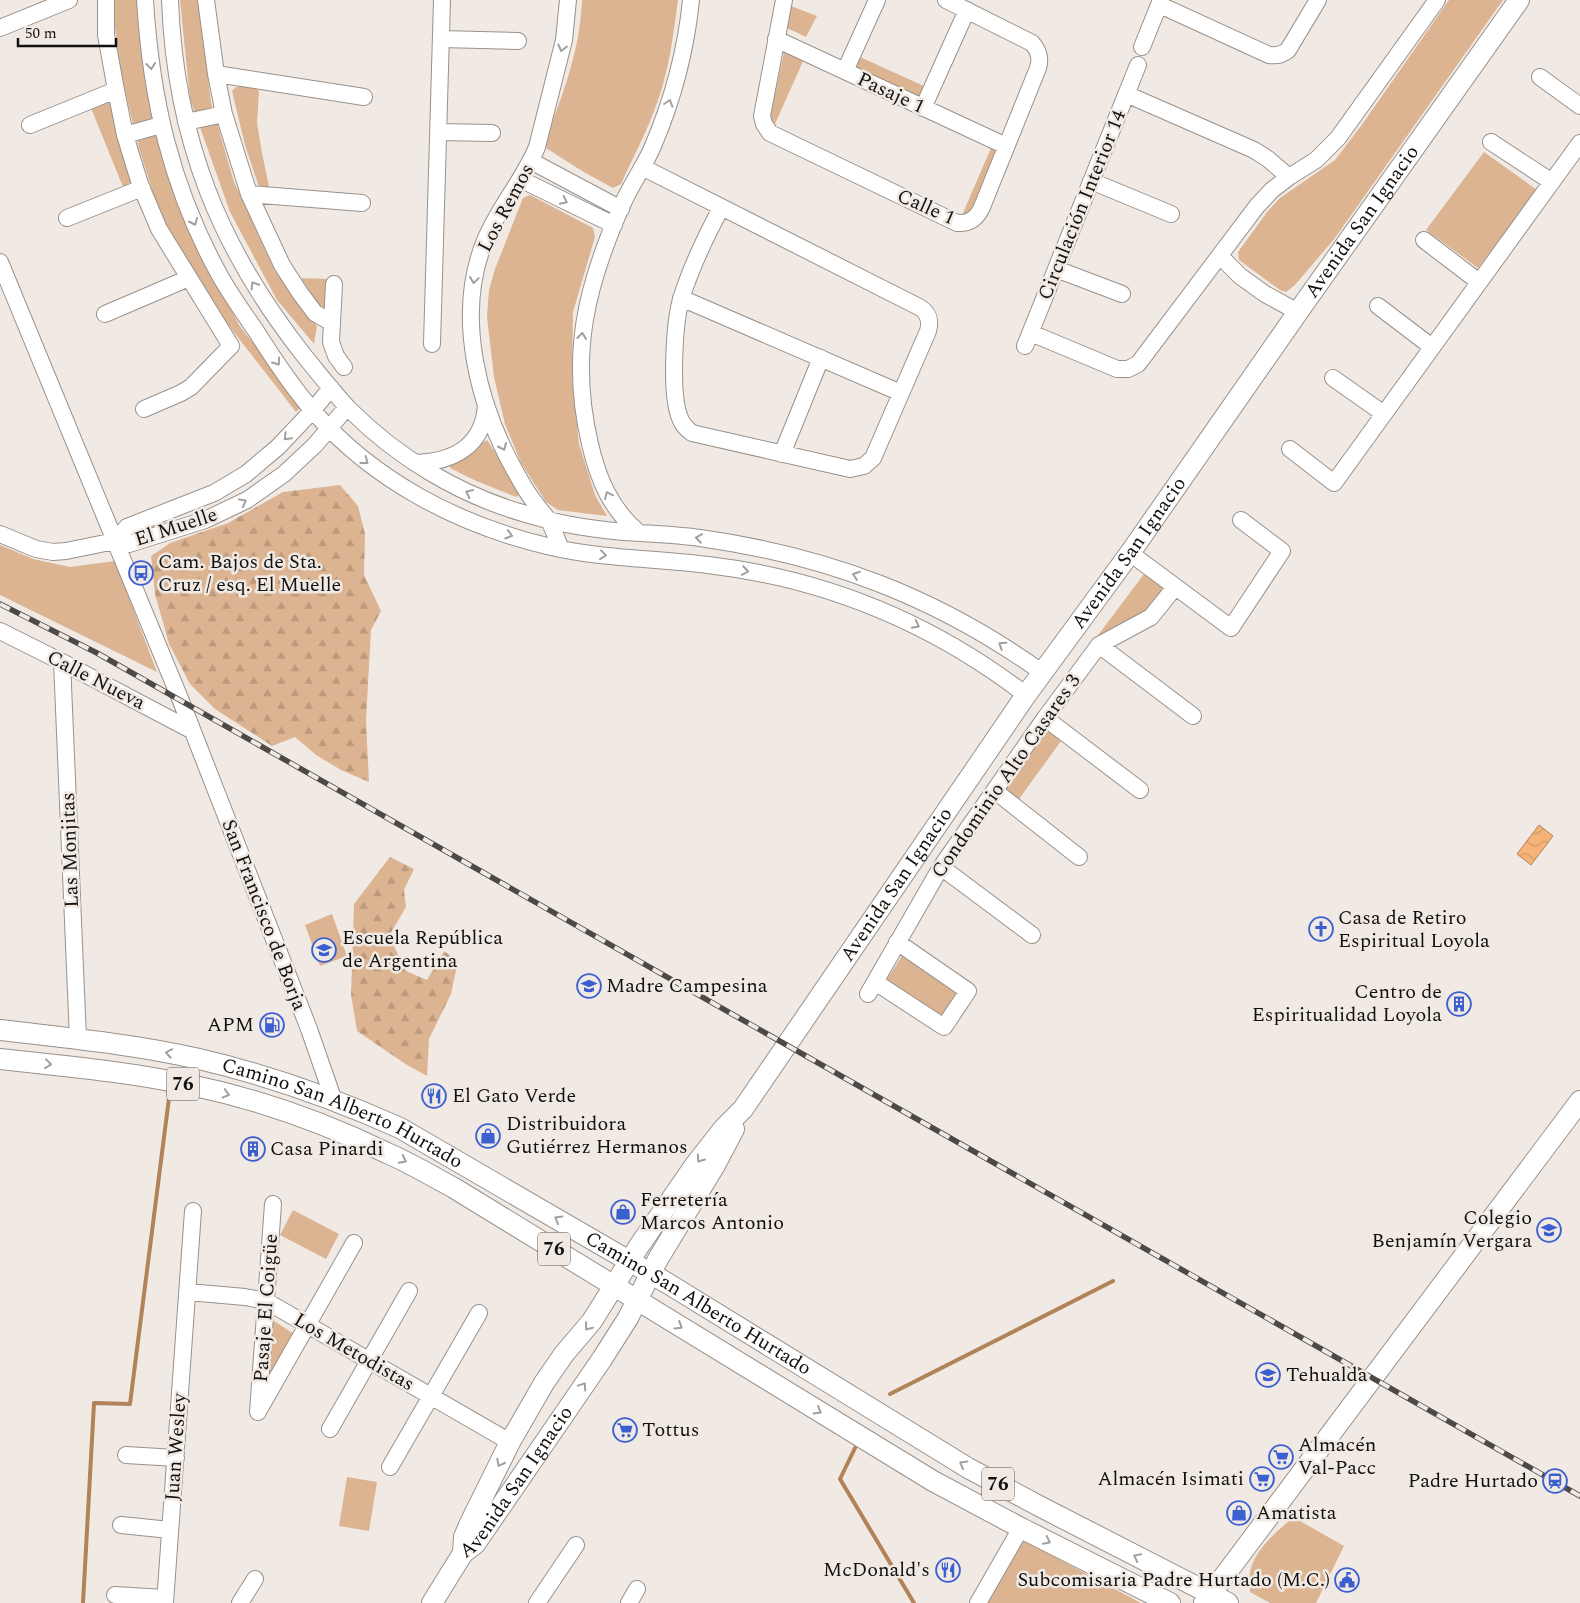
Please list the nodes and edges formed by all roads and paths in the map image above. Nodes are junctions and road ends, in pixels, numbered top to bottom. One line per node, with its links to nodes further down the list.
1 (69, 0): 17 (street)
2 (106, 0): 28 (street)
3 (145, 0): 19 (street)
4 (170, 0): 18 (street)
5 (206, 0): 26 (street)
6 (442, 0): 20 (street)
7 (568, 0): 43 (street, Los Remos, one-way to 43)
8 (692, 0): 44 (street, one-way to 8)
9 (784, 0): 21 (street, Calle 1)
10 (877, 0): 25 (street)
11 (946, 0): 16 (street, Calle 1)
12 (1318, 0): 15 (street)
13 (1437, 0): 45 (street)
14 (1519, 0): 67 (main road, Avenida San Ignacio)
15 (1161, 2): 23 (street)
16 (967, 10): 32 (street); 42 (street, Calle 1)
17 (0, 28)
18 (173, 34): 19 (street); 34 (street)
19 (148, 36): 36 (street, one-way to 36)
20 (440, 39): 22 (street); 37 (street)
21 (776, 39): 25 (street, Pasaje 1); 42 (street, Calle 1)
22 (518, 41)
23 (1142, 47)
24 (1138, 65): 29 (street, Circulación Interior 14)
25 (845, 71): 32 (street, Pasaje 1)
26 (216, 74): 30 (street); 33 (street)
27 (1540, 77): 31 (street)
28 (116, 90): 35 (street); 39 (street)
29 (1126, 94): 45 (street); 47 (street, Circulación Interior 14)
30 (364, 97)
31 (1580, 106)
32 (923, 108): 42 (street, Pasaje 1)
33 (224, 114): 34 (street); 50 (street)
34 (186, 122): 69 (street, one-way to 34)
35 (30, 125)
36 (161, 125): 39 (street); 71 (street, one-way to 71)
37 (439, 132): 38 (street); 72 (street)
38 (492, 133)
39 (125, 135): 49 (street)
40 (1491, 142): 48 (street)
41 (1580, 143): 48 (street)
42 (1006, 146)
43 (531, 161): 46 (street, Los Remos); 53 (street)
44 (642, 167): 52 (street); 53 (street)
45 (1289, 177): 58 (street)
46 (520, 179): 56 (street, one-way to 56); 79 (street, Los Remos, one-way to 79)
47 (1092, 181): 54 (street); 60 (street, Circulación Interior 14)
48 (1552, 182): 62 (street)
49 (142, 188): 55 (street); 61 (street)
50 (249, 194): 51 (street); 70 (street)
51 (362, 203)
52 (721, 208): 65 (street); 78 (street)
53 (621, 209): 56 (street)
54 (1171, 214)
55 (67, 218)
56 (614, 226): 90 (street, one-way to 56)
57 (1424, 240): 62 (street)
58 (1220, 256): 60 (street, Circulación Interior 14); 67 (street)
59 (0, 262): 92 (street, San Francisco de Borja)
60 (1056, 269): 64 (street)
61 (189, 278): 68 (street); 81 (street)
62 (1479, 282): 73 (street)
63 (334, 284): 70 (street)
64 (1122, 294)
65 (681, 298): 74 (street); 86 (street)
66 (1378, 306): 73 (street)
67 (1298, 312): 94 (main road, Avenida San Ignacio)
68 (105, 314)
69 (273, 314): 71 (street); 77 (street)
70 (332, 323): 75 (street)
71 (252, 327): 82 (street, one-way to 82)
72 (432, 344)
73 (1432, 347): 83 (street)
74 (821, 358): 78 (street); 86 (street)
75 (344, 367)
76 (1333, 378): 83 (street)
77 (331, 388): 80 (street); 82 (street, El Muelle)
78 (901, 393): 86 (street)
79 (486, 402): 87 (street); 88 (street, Los Remos, one-way to 88)
80 (347, 407): 84 (street, El Muelle); 87 (street)
81 (144, 409)
82 (312, 411): 84 (street); 92 (street, El Muelle, one-way to 92)
83 (1384, 414): 85 (street)
84 (329, 428): 92 (street, El Muelle, one-way to 84); 93 (street, one-way to 93)
85 (1290, 449)
86 (782, 454)
87 (415, 464): 88 (street, one-way to 87)
88 (548, 520): 90 (street); 93 (street, Los Remos)
89 (1241, 520): 97 (street)
90 (638, 532): 95 (street, one-way to 90)
91 (0, 534): 92 (street)
92 (115, 541): 107 (street, San Francisco de Borja)
93 (561, 549): 96 (street, one-way to 96)
94 (1130, 553): 97 (street); 103 (main road, Avenida San Ignacio)
95 (789, 555): 96 (street); 98 (street, one-way to 95)
96 (784, 578): 99 (street)
97 (1175, 587): 101 (street, Condominio Alto Casares 3)
98 (893, 588): 99 (street); 103 (street, one-way to 98)
99 (883, 610): 104 (street, one-way to 104)
100 (0, 631): 102 (street, Calle Nueva)
101 (1099, 645): 105 (street); 106 (street, Condominio Alto Casares 3)
102 (62, 662): 107 (street, Calle Nueva); 115 (street, Las Monjitas)
103 (1042, 673): 104 (main road, Avenida San Ignacio)
104 (1026, 695): 119 (main road, Avenida San Ignacio)
105 (1193, 716)
106 (1045, 718): 108 (street); 109 (street, Condominio Alto Casares 3)
107 (191, 730): 117 (street, San Francisco de Borja)
108 (1140, 790)
109 (995, 791): 110 (street); 111 (street, Condominio Alto Casares 3)
110 (1079, 856)
111 (941, 867): 112 (street); 113 (street, Condominio Alto Casares 3)
112 (1032, 935)
113 (897, 942): 113 (street, Condominio Alto Casares 3)
114 (0, 1030): 115 (main road, Camino San Alberto Hurtado / 76)
115 (78, 1039): 117 (main road, Camino San Alberto Hurtado / 76, one-way to 115)
116 (0, 1058): 125 (main road, Camino San Alberto Hurtado / 76, one-way to 125)
117 (334, 1101): 123 (main road, Camino San Alberto Hurtado / 76, one-way to 117)
118 (1580, 1101): 148 (main road)
119 (743, 1109): 123 (main road, Avenida San Ignacio, one-way to 123); 124 (main road, Avenida San Ignacio)
120 (273, 1204): 129 (street, Pasaje El Coigüe)
121 (194, 1211): 127 (street, Juan Wesley)
122 (354, 1243): 131 (street)
123 (630, 1262): 124 (main road, Camino San Alberto Hurtado / 76); 125 (main road, Avenida San Ignacio)
124 (651, 1273): 128 (main road, Avenida San Ignacio); 148 (main road, Camino San Alberto Hurtado / 76, one-way to 124)
125 (614, 1286): 128 (main road, Camino San Alberto Hurtado / 76); 135 (main road, Avenida San Ignacio, one-way to 135)
126 (409, 1291): 132 (street)
127 (188, 1292): 129 (street, Los Metodistas); 137 (street, Juan Wesley)
128 (638, 1300): 140 (main road, Camino San Alberto Hurtado / 76, one-way to 140); 143 (main road, Avenida San Ignacio, one-way to 128)
129 (266, 1301): 131 (street, Los Metodistas); 131 (street, Pasaje El Coigüe)
130 (479, 1313): 133 (street)
131 (307, 1325): 132 (street, Los Metodistas)
132 (369, 1361): 133 (street, Los Metodistas); 134 (street)
133 (431, 1397): 135 (street, Los Metodistas); 138 (street)
134 (330, 1428)
135 (510, 1442): 143 (main road, Avenida San Ignacio, one-way to 143)
136 (126, 1455): 137 (street)
137 (176, 1458): 141 (street, Juan Wesley)
138 (390, 1468)
139 (121, 1525): 141 (street)
140 (1021, 1528): 153 (street); 154 (main road, Camino San Alberto Hurtado / 76, one-way to 154)
141 (170, 1530): 147 (street, Juan Wesley)
142 (576, 1545): 151 (street)
143 (463, 1553): 150 (main road)
144 (255, 1580): 149 (street)
145 (637, 1588): 152 (street)
146 (115, 1595): 147 (street)
147 (165, 1600)
148 (1215, 1600)
149 (240, 1603)
150 (432, 1603)
151 (538, 1603)
152 (629, 1603)
153 (978, 1603)
154 (1170, 1603)

